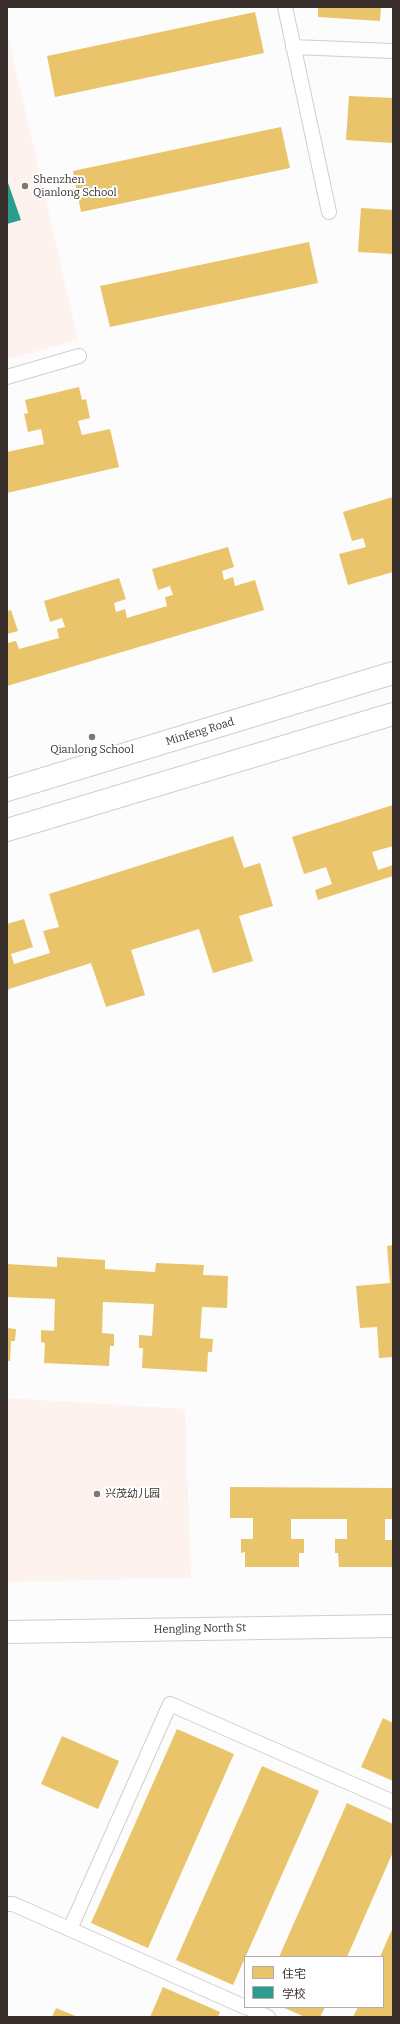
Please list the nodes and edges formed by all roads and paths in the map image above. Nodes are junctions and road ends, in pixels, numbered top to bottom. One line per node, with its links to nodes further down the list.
1 (285, 7): 2 (lane)
2 (293, 47): 3 (lane); 4 (lane)
3 (393, 51)
4 (329, 212)
5 (79, 356): 6 (lane)
6 (7, 377)
7 (393, 673): 9 (main road, Minfeng Road)
8 (393, 714): 10 (main road)
9 (7, 790)
10 (7, 830)
11 (393, 1626): 12 (main road, Hengling North St)
12 (7, 1632)
13 (393, 1802): 15 (lane)
14 (7, 1904): 15 (lane)
15 (70, 1929): 16 (lane)
16 (244, 2007)
17 (247, 2008): 18 (lane)
18 (268, 2017)

